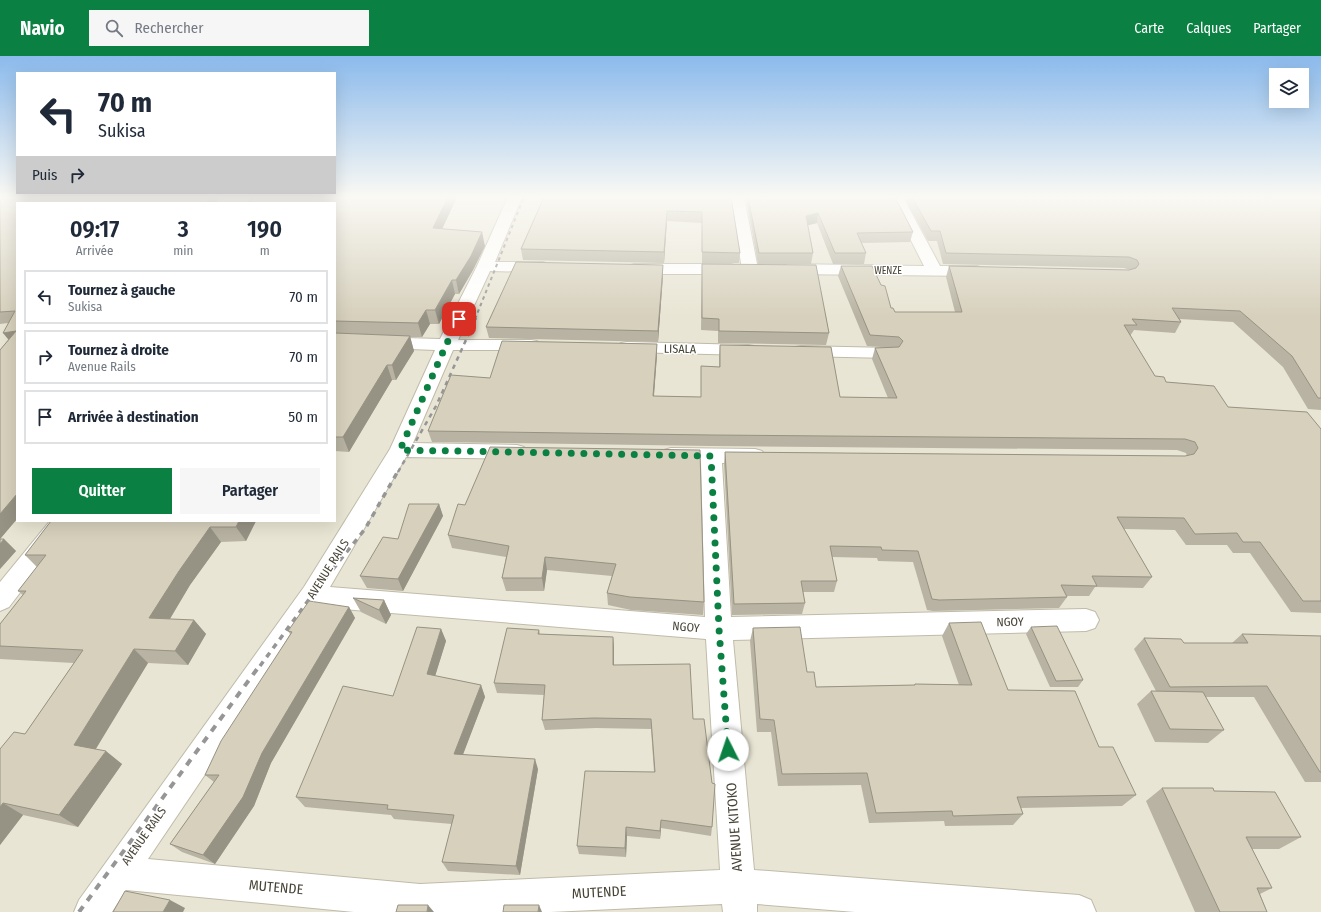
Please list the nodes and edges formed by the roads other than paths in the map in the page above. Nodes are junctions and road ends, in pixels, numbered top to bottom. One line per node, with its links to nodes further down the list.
1 (498, 237): 4 (street, AVENUE RAILS)
2 (752, 237): 7 (street)
3 (917, 237): 8 (street)
4 (485, 266): 5 (street); 11 (street, AVENUE RAILS)
5 (560, 267)
6 (623, 269): 7 (street, WENZE)
7 (763, 269): 8 (street, WENZE)
8 (934, 270): 9 (street, WENZE)
9 (990, 271)
10 (336, 341): 11 (street)
11 (446, 345): 12 (street); 17 (street, AVENUE RAILS)
12 (551, 346)
13 (614, 347): 14 (street, LISALA)
14 (764, 350)
15 (787, 351): 16 (street)
16 (890, 353)
17 (400, 450): 18 (street); 23 (street, AVENUE RAILS)
18 (537, 453)
19 (656, 454): 20 (street)
20 (711, 456): 21 (street); 26 (street, AVENUE KITOKO)
21 (774, 456)
22 (62, 522): 24 (street)
23 (312, 596): 26 (street, NGOY); 27 (street, AVENUE RAILS)
24 (0, 600)
25 (1086, 620): 26 (street, NGOY)
26 (719, 629): 28 (street, AVENUE KITOKO)
27 (119, 873): 28 (street, MUTENDE); 29 (street, AVENUE RAILS)
28 (739, 899): 30 (street, MUTENDE)
29 (91, 912)
30 (1079, 912)

